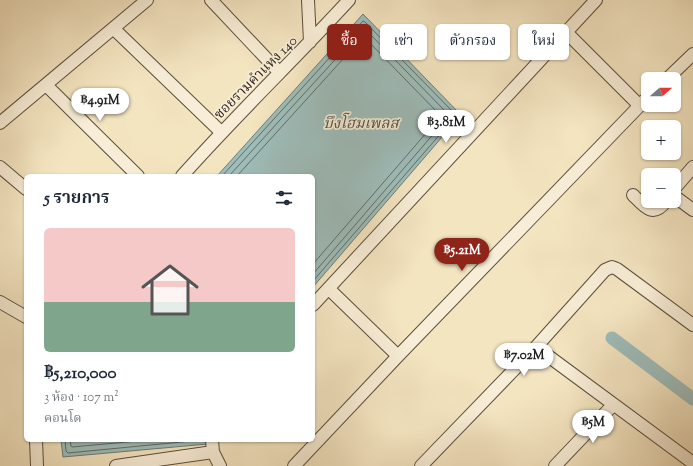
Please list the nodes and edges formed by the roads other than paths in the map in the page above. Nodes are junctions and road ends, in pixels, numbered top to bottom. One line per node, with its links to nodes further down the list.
1 (147, 0): 6 (street)
2 (211, 0): 12 (street)
3 (308, 0): 9 (street)
4 (349, 0): 9 (street, ซอยรามคำแหง 140)
5 (596, 0): 7 (street)
6 (114, 29): 14 (street); 18 (street)
7 (569, 29)
8 (569, 35): 15 (street)
9 (310, 42): 12 (street, ซอยรามคำแหง 140)
10 (693, 54): 13 (street)
11 (540, 60): 31 (street)
12 (279, 72): 18 (street, ซอยรามคำแหง 140)
13 (674, 72)
14 (46, 85): 17 (street); 21 (street)
15 (641, 98)
16 (641, 104): 37 (street)
17 (0, 123)
18 (221, 132): 22 (street, ซอยรามคำแหง 140)
19 (0, 167): 24 (street)
20 (693, 167): 23 (street)
21 (136, 174)
22 (184, 174)
23 (681, 181)
24 (24, 187)
25 (633, 195): 27 (street)
26 (681, 201): 30 (street)
27 (641, 203)
28 (646, 208): 29 (street)
29 (659, 208)
30 (693, 210)
31 (329, 289): 33 (street); 37 (street)
32 (0, 302): 34 (street)
33 (315, 303)
34 (24, 316)
35 (693, 325): 36 (street)
36 (536, 347): 38 (street); 47 (street)
37 (398, 356): 46 (street)
38 (613, 405): 41 (street); 48 (street)
39 (36, 442): 43 (street)
40 (212, 446): 42 (street); 45 (street)
41 (686, 463)
42 (130, 465): 44 (street)
43 (36, 466)
44 (116, 466)
45 (220, 466)
46 (294, 466)
47 (421, 466)
48 (555, 466)

